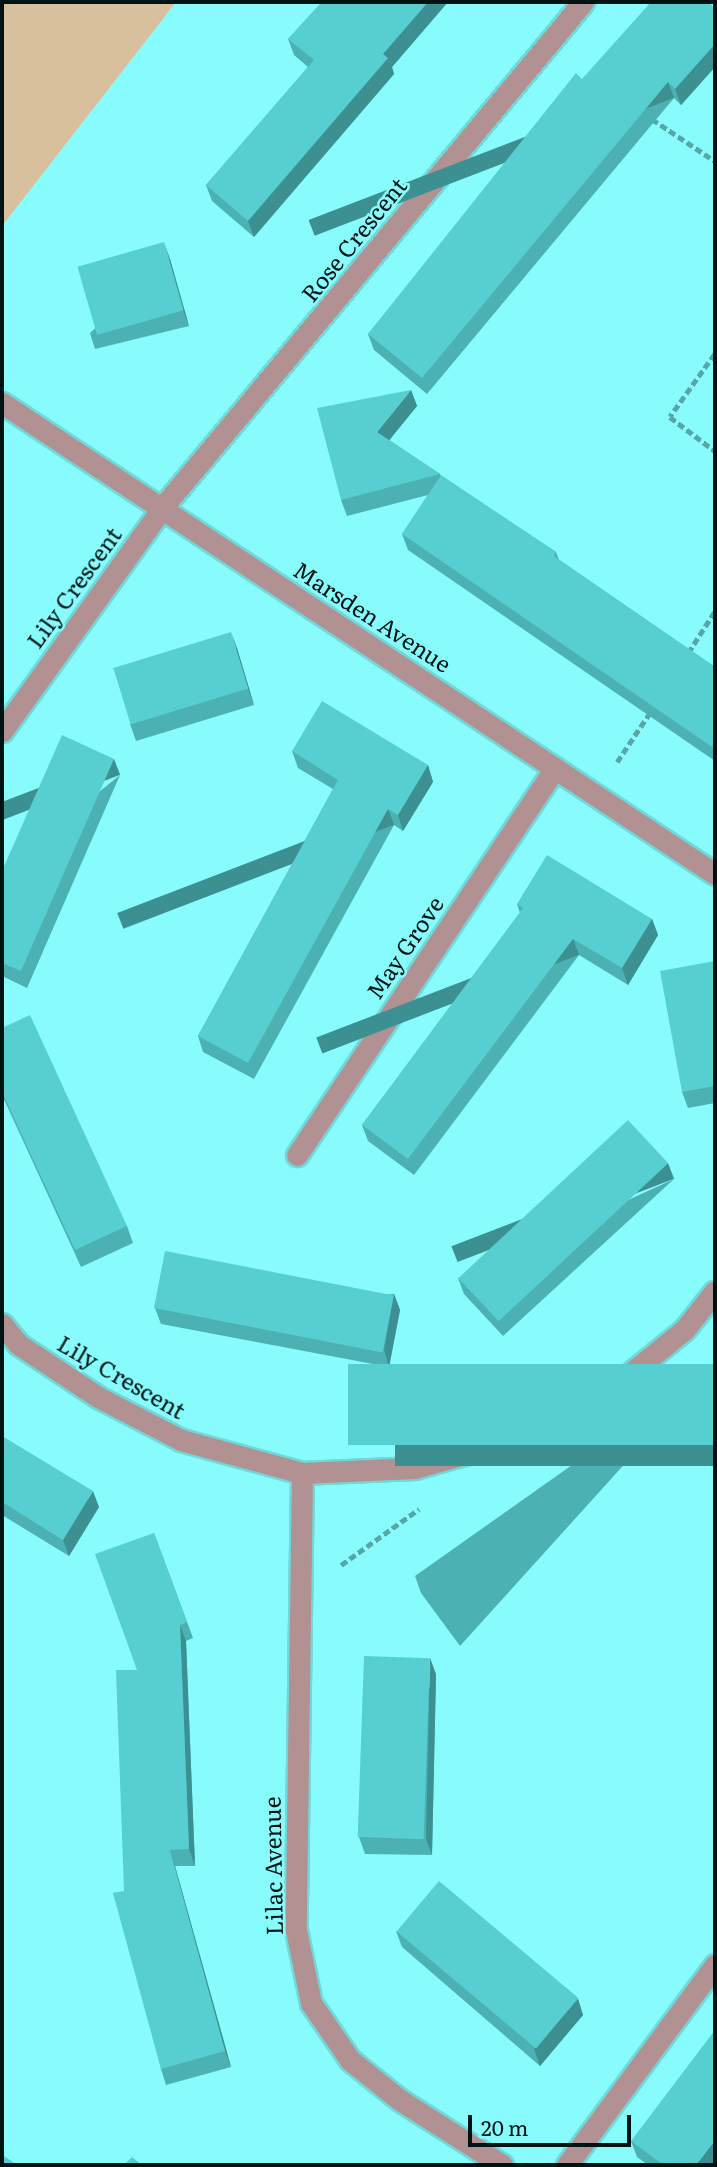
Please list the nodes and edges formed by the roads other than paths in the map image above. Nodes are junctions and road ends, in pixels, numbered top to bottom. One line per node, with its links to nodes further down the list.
1 (583, 2): 3 (street, Rose Crescent)
2 (2, 403): 3 (street, Marsden Avenue)
3 (162, 508): 4 (street, Lily Crescent); 5 (street, Marsden Avenue)
4 (2, 731)
5 (555, 768): 6 (street, Marsden Avenue); 7 (street, May Grove)
6 (715, 874)
7 (297, 1155)
8 (715, 1290): 10 (street, Lily Crescent)
9 (2, 1324): 10 (street, Lily Crescent)
10 (302, 1473): 12 (street, Lilac Avenue)
11 (715, 1965): 13 (street)
12 (502, 2165)
13 (567, 2165)

